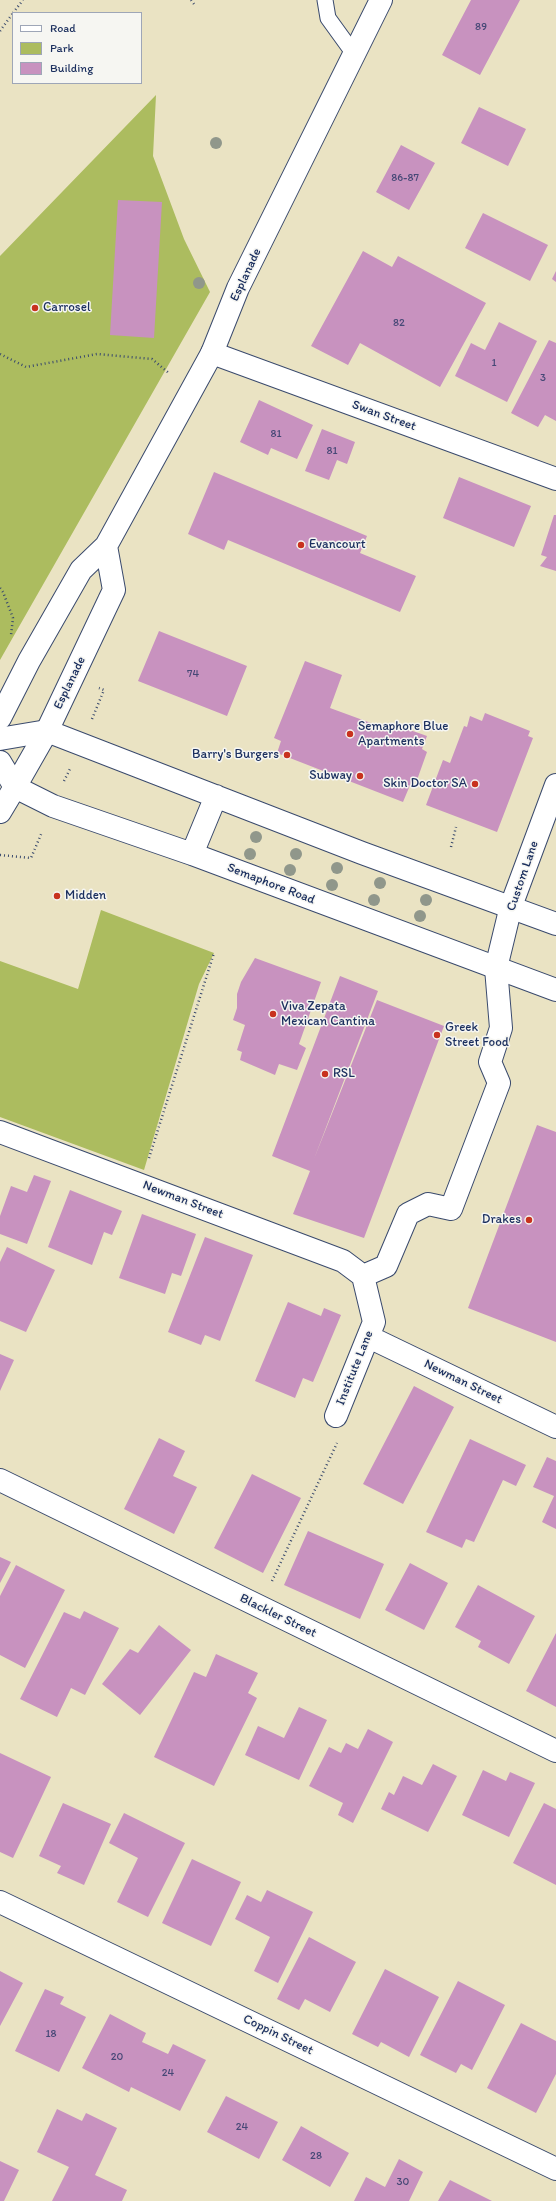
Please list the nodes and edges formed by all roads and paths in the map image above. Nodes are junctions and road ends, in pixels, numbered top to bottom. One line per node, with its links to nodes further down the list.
1 (23, 0): 6 (path)
2 (191, 0): 5 (path)
3 (325, 0): 9 (lane)
4 (381, 0): 9 (street, Esplanade)
5 (194, 4)
6 (14, 12)
7 (12, 14): 8 (path)
8 (0, 31)
9 (354, 54): 10 (street, Esplanade)
10 (212, 353): 12 (street, Esplanade); 13 (street, Swan Street)
11 (0, 354): 12 (path)
12 (191, 392): 14 (street, Esplanade)
13 (556, 479)
14 (106, 546): 18 (street, Esplanade); 20 (street, Esplanade)
15 (0, 588): 16 (path)
16 (10, 639)
17 (104, 690): 19 (path)
18 (0, 718)
19 (90, 723)
20 (47, 731): 21 (street); 25 (street, Esplanade); 27 (street)
21 (0, 739)
22 (0, 762): 25 (street)
23 (71, 766): 26 (path)
24 (556, 785): 34 (street, Custom Lane)
25 (15, 787): 28 (street, Esplanade); 32 (street, Semaphore Road)
26 (62, 787)
27 (216, 796): 32 (street); 34 (street)
28 (0, 812)
29 (456, 827): 31 (path)
30 (44, 828): 33 (path)
31 (451, 847)
32 (192, 854): 37 (street, Semaphore Road)
33 (0, 855)
34 (511, 906): 35 (street); 37 (street, Custom Lane)
35 (556, 924)
36 (214, 953): 40 (path)
37 (496, 968): 38 (street, Semaphore Road); 41 (street)
38 (556, 990)
39 (0, 1132): 40 (street, Newman Street)
40 (140, 1184): 41 (street, Newman Street)
41 (363, 1276): 42 (street, Institute Lane)
42 (369, 1337): 43 (street, Institute Lane); 44 (street, Newman Street)
43 (336, 1416): 46 (path, Institute Lane)
44 (556, 1427)
45 (0, 1480): 47 (street, Blackler Street)
46 (270, 1587)
47 (556, 1751)
48 (0, 1902): 49 (street, Coppin Street)
49 (556, 2169)

